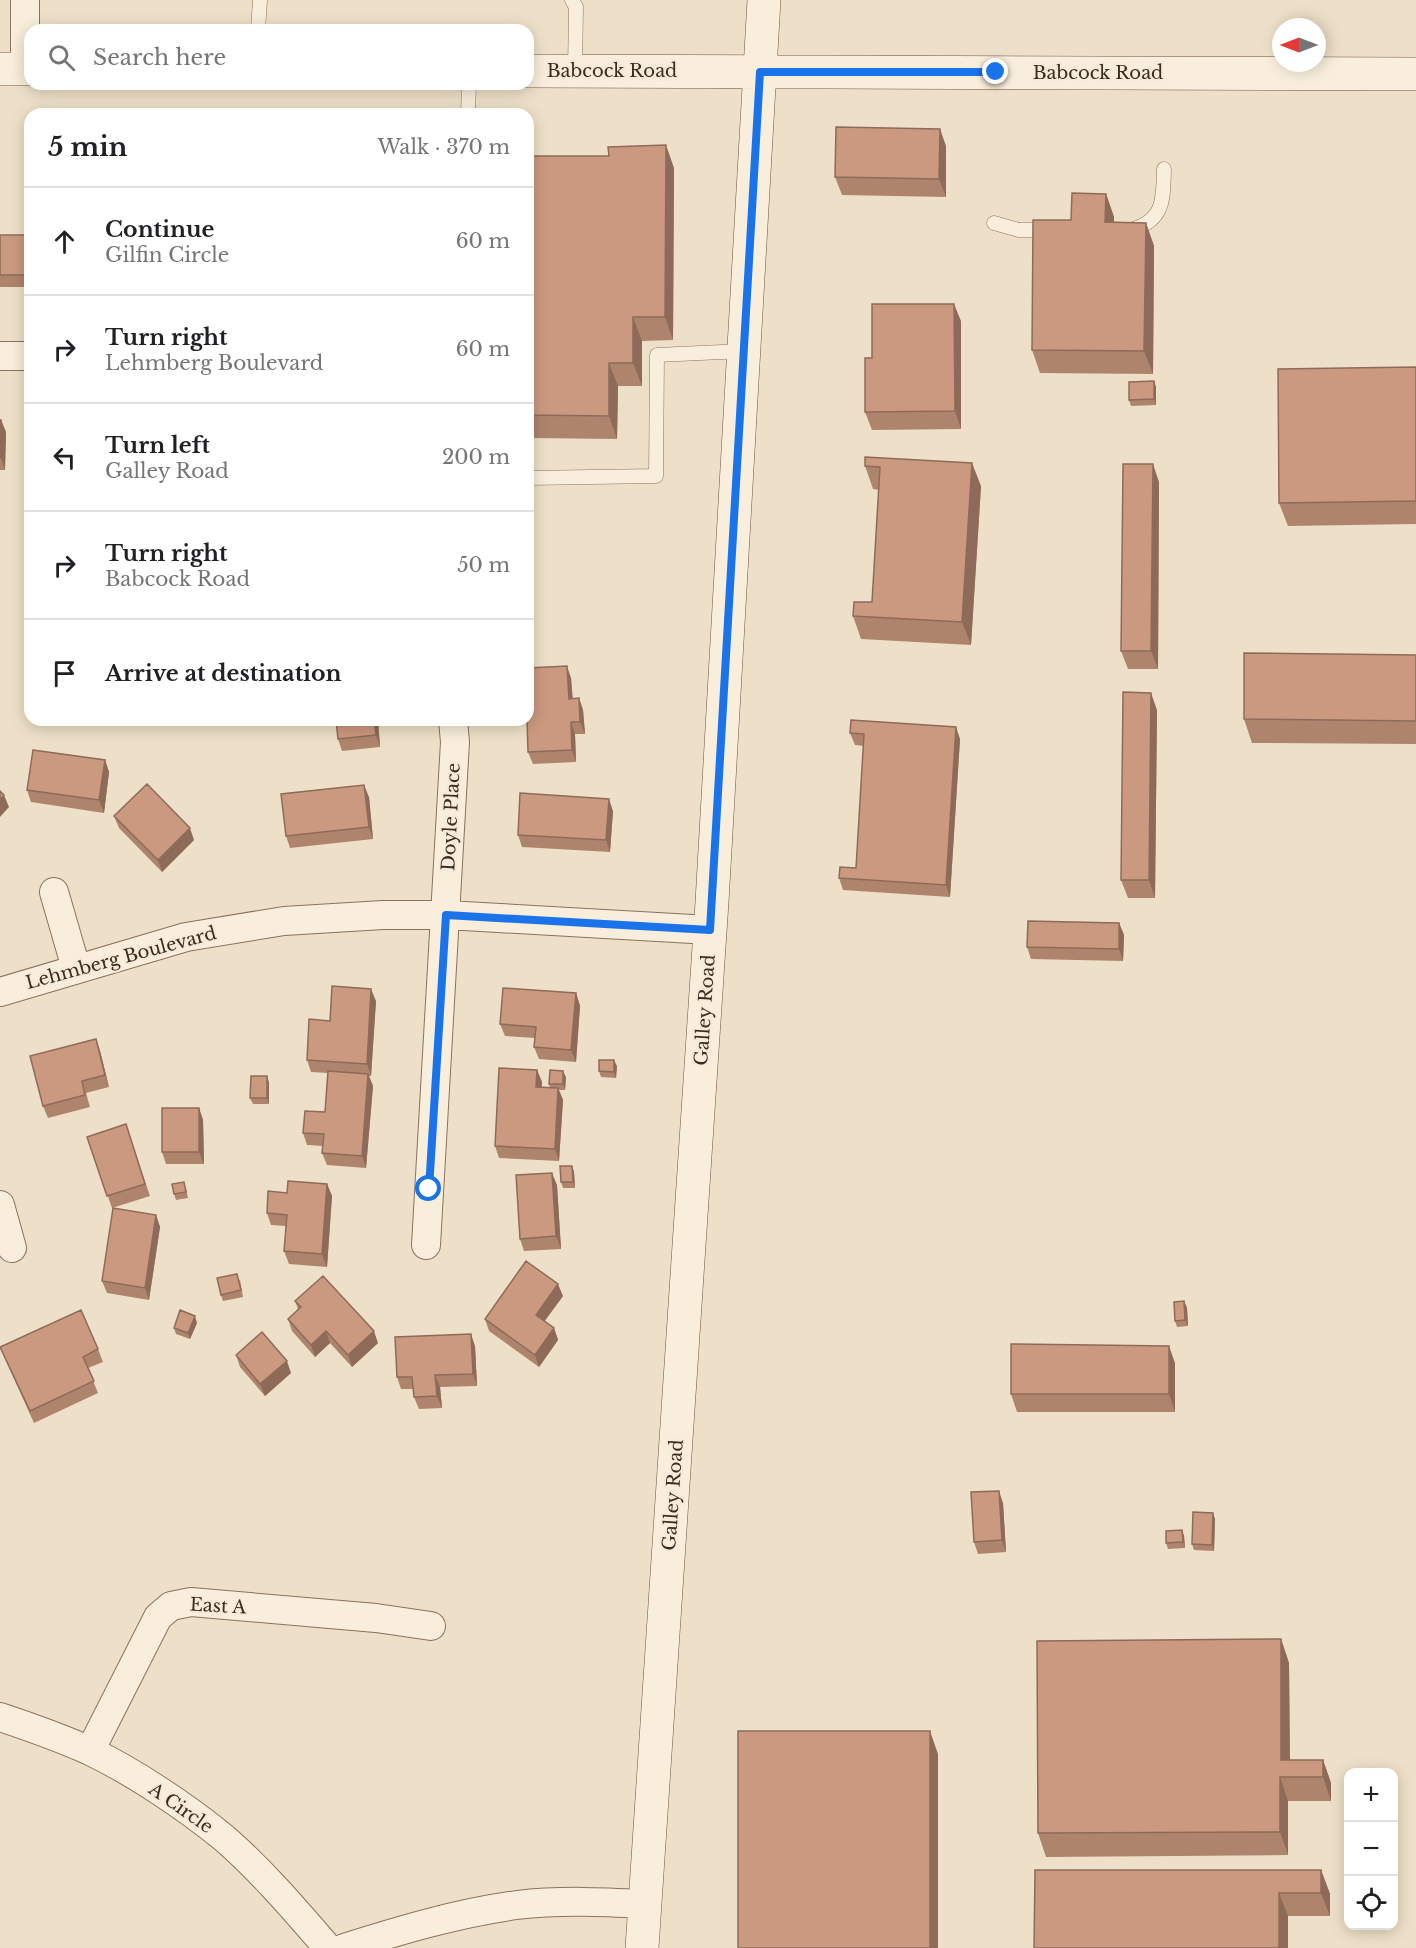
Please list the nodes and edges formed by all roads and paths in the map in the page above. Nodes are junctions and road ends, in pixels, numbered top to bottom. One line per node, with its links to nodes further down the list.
1 (25, 0): 6 (street)
2 (260, 0): 5 (lane)
3 (572, 0): 8 (lane)
4 (764, 0): 9 (main road, Galley Road)
5 (258, 24)
6 (18, 69)
7 (534, 71): 8 (main road, Babcock Road)
8 (575, 71): 9 (main road, Babcock Road)
9 (760, 72): 10 (main road, Babcock Road); 17 (main road, Galley Road)
10 (1416, 74)
11 (469, 90): 12 (lane)
12 (468, 108)
13 (1164, 169): 16 (lane)
14 (994, 223): 15 (lane)
15 (1060, 230)
16 (1114, 230)
17 (744, 351): 20 (lane); 24 (main road, Galley Road)
18 (0, 356): 19 (street)
19 (24, 356)
20 (534, 478)
21 (454, 726): 23 (street, Doyle Place)
22 (54, 892): 25 (street)
23 (446, 915): 24 (street, Lehmberg Boulevard); 25 (street, Lehmberg Boulevard); 28 (street, Doyle Place)
24 (710, 930): 33 (main road, Galley Road)
25 (76, 968): 26 (street, Lehmberg Boulevard)
26 (0, 992)
27 (0, 1205): 29 (street)
28 (426, 1245)
29 (12, 1248)
30 (431, 1626): 32 (street, East A)
31 (0, 1717): 32 (street, A Circle)
32 (90, 1751): 34 (street, A Circle)
33 (646, 1904): 35 (street); 36 (main road, Galley Road)
34 (328, 1948)
35 (344, 1948)
36 (642, 1948)

